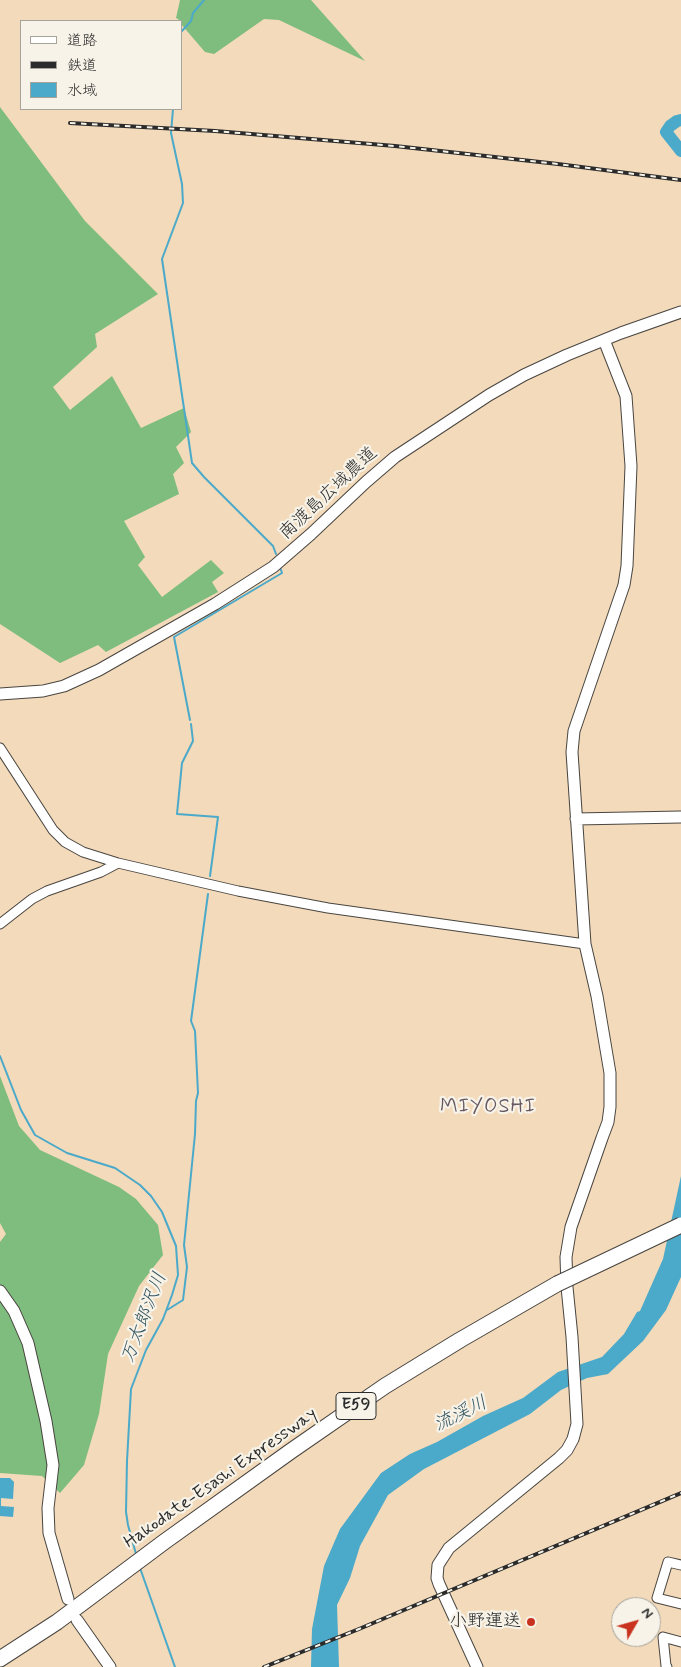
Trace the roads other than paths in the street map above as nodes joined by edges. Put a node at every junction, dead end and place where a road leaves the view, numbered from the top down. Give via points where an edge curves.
1 (678, 313) edge
2 (604, 340) junction
3 (0, 694) edge
4 (0, 748) edge
5 (681, 817) edge
6 (576, 819) junction
7 (118, 863) junction
8 (0, 924) edge
9 (585, 944) junction
10 (681, 1225) edge
11 (0, 1291) edge
12 (681, 1566) edge
13 (68, 1599) dead end
14 (681, 1604) edge
15 (78, 1620) dead end
16 (681, 1642) edge
17 (0, 1661) edge
18 (110, 1667) edge
19 (477, 1667) edge
20 (667, 1667) edge

1 - 2 street, 南渡島広域農道
2 - 3 street, 南渡島広域農道 via 524,375 418,440 366,482 273,567 215,604 64,686
2 - 6 street via 626,396 631,466 627,566 624,586 574,731
4 - 7 street via 58,836 83,852
5 - 6 street
6 - 9 street
7 - 8 street via 47,891
7 - 9 street via 328,908
9 - 19 street via 611,1085 608,1122 568,1244 567,1287 575,1433 564,1453 449,1548 438,1565 439,1584
10 - 17 highway, Hakodate-Esashi Expressway / E59, bridge via 557,1284 385,1386
11 - 13 street via 26,1336 44,1412 53,1465 49,1533
12 - 14 street via 668,1562 657,1598
15 - 18 street
16 - 20 street via 663,1637

